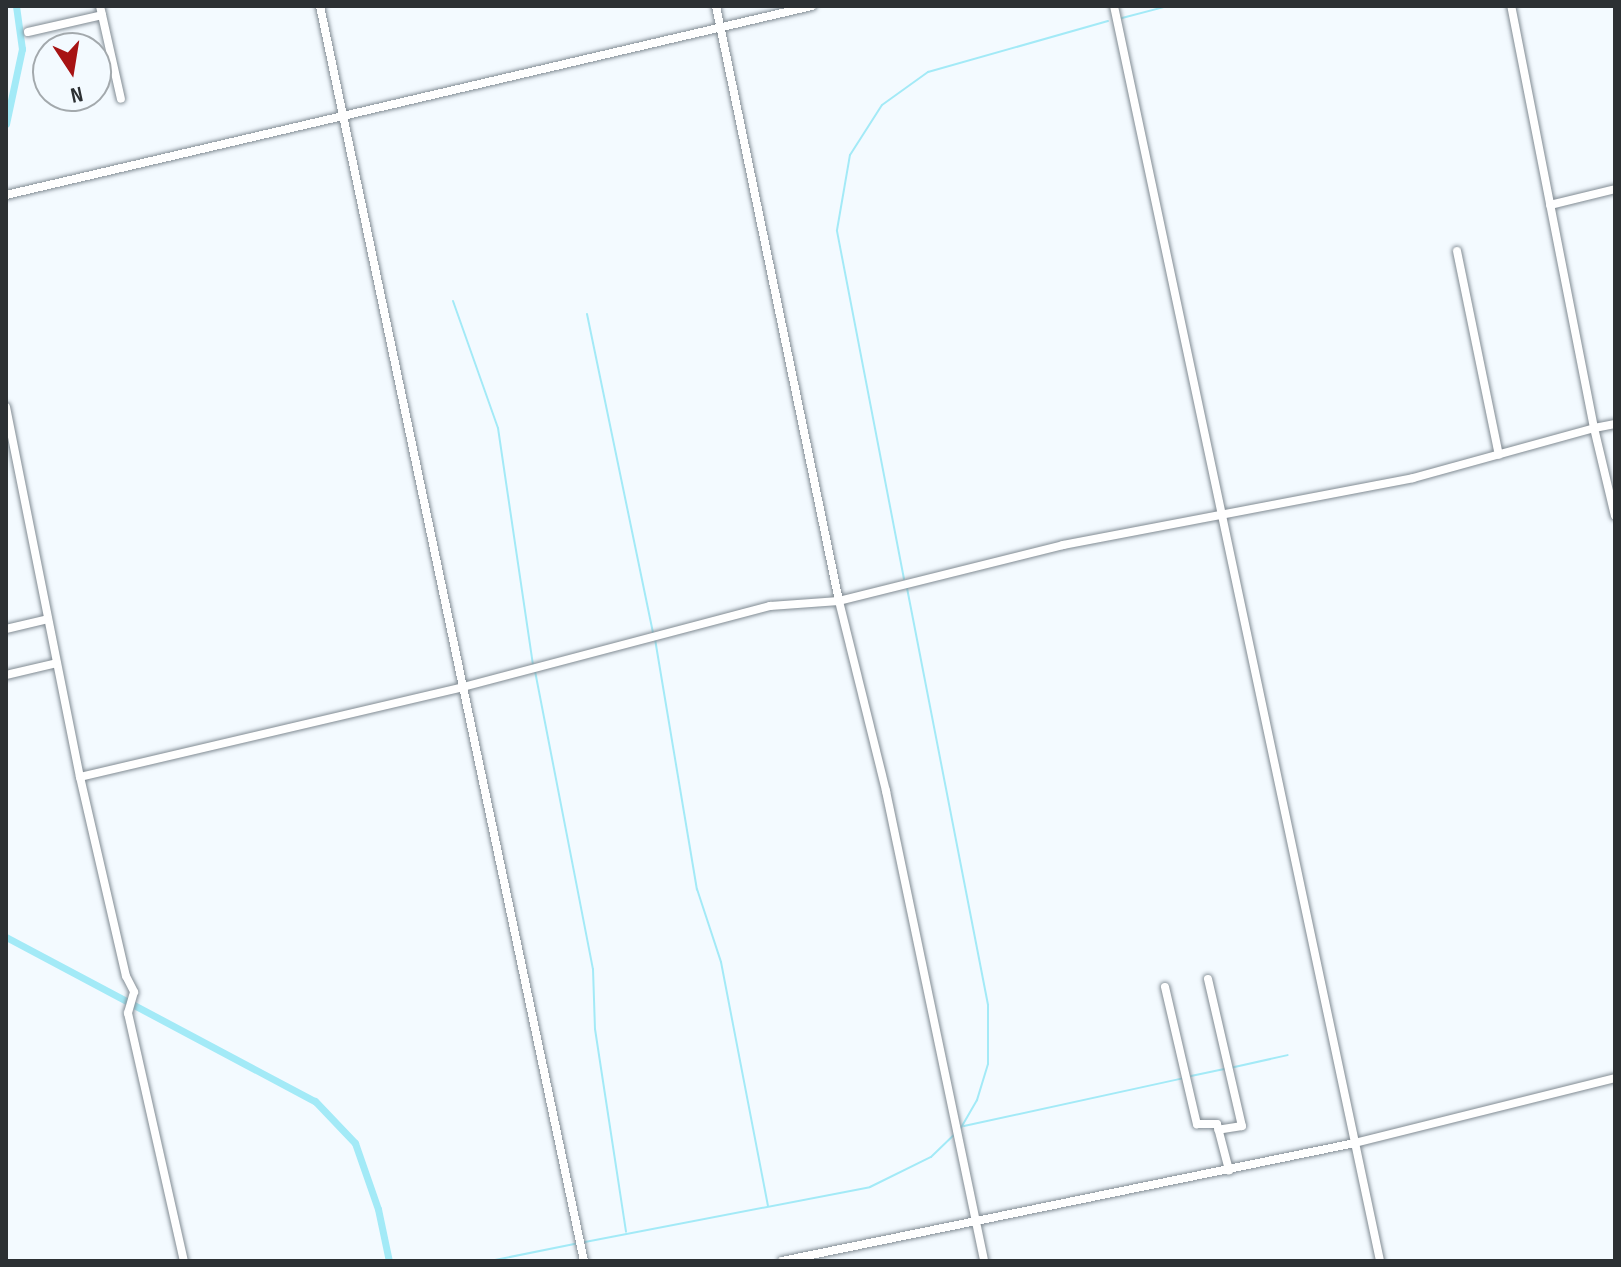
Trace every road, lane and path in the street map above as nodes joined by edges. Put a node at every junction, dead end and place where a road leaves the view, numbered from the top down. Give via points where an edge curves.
1 (320, 6) edge
2 (716, 6) edge
3 (812, 6) edge
4 (1114, 6) edge
5 (1511, 6) edge
6 (101, 11) edge
7 (720, 25) junction
8 (28, 32) dead end
9 (121, 99) dead end
10 (345, 114) junction
11 (1615, 189) edge
12 (6, 195) edge
13 (1550, 205) junction
14 (1457, 251) dead end
15 (6, 407) edge
16 (1615, 424) edge
17 (1594, 428) junction
18 (1499, 455) junction
19 (1611, 479) edge
20 (1219, 512) junction
21 (1615, 516) edge
22 (839, 601) junction
23 (48, 619) junction
24 (6, 629) edge
25 (57, 663) junction
26 (6, 675) edge
27 (463, 687) junction
28 (80, 777) junction
29 (1208, 979) dead end
30 (1165, 987) dead end
31 (1615, 1078) edge
32 (1218, 1130) junction
33 (1355, 1143) junction
34 (1229, 1170) junction
35 (975, 1220) junction
36 (184, 1261) edge
37 (584, 1261) edge
38 (782, 1261) edge
39 (984, 1261) edge
40 (1380, 1261) edge

1 - 10 street
2 - 7 street
3 - 7 street
4 - 20 street
5 - 13 street
6 - 8 street
6 - 9 street
7 - 10 street
7 - 22 street
10 - 12 street
10 - 27 street
11 - 13 street
13 - 17 street
14 - 18 street
15 - 23 street
16 - 17 street
17 - 18 street
17 - 19 street
18 - 20 street via 1413,478
19 - 21 street
20 - 22 street
20 - 33 street
22 - 27 street via 770,606
22 - 35 street via 886,791
23 - 24 street
23 - 25 street
25 - 26 street
25 - 28 street
27 - 28 street
27 - 37 street
28 - 36 street via 133,994 128,1006
29 - 32 street via 1242,1126
30 - 32 street via 1197,1124 1217,1124
31 - 33 street
32 - 34 street
33 - 34 street
33 - 40 street
34 - 35 street
35 - 38 street
35 - 39 street

